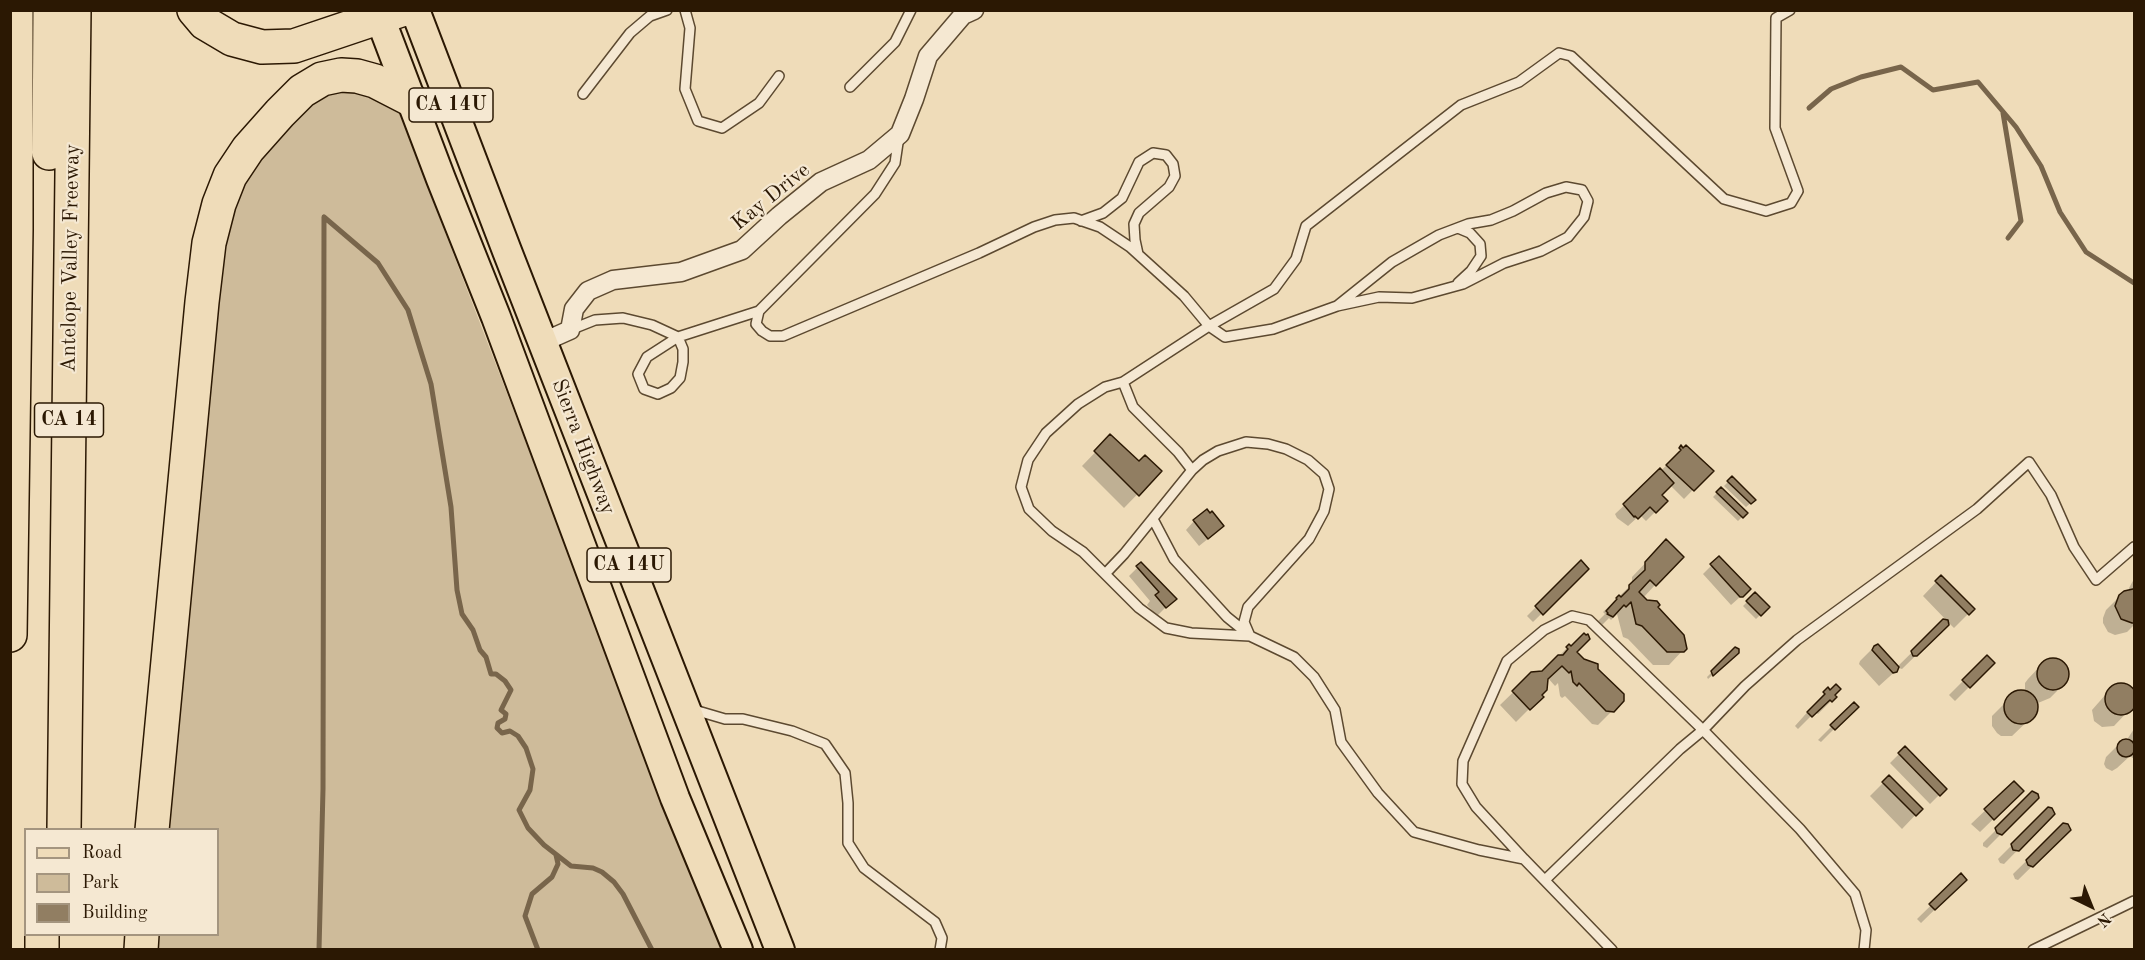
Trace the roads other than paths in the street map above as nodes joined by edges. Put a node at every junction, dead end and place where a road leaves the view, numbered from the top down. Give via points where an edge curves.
1 (16, 10) edge
2 (50, 10) edge
3 (74, 10) edge
4 (194, 10) edge
5 (415, 10) edge
6 (667, 10) edge
7 (685, 10) edge
8 (911, 10) edge
9 (1790, 10) edge
10 (967, 12) edge
11 (386, 13) edge
12 (779, 76) dead end
13 (850, 87) dead end
14 (583, 94) dead end
15 (410, 99) junction
16 (900, 134) junction
17 (1081, 220) junction
18 (1458, 228) junction
19 (1138, 254) junction
20 (1455, 286) junction
21 (1337, 306) junction
22 (759, 311) junction
23 (1209, 326) junction
24 (570, 330) junction
25 (678, 337) junction
26 (543, 342) junction
27 (1123, 382) junction
28 (1192, 470) junction
29 (1153, 519) junction
30 (2134, 546) edge
31 (1105, 574) junction
32 (10, 634) edge
33 (1250, 636) junction
34 (686, 708) junction
35 (647, 721) junction
36 (1702, 730) junction
37 (43, 828) edge
38 (64, 828) edge
39 (152, 828) edge
40 (1524, 859) junction
41 (1545, 880) junction
42 (2134, 901) edge
43 (738, 950) edge
44 (780, 950) edge
45 (940, 950) edge
46 (1612, 950) edge
47 (1864, 950) edge
48 (2033, 950) edge

1 - 32 highway
2 - 37 highway
3 - 38 highway, Antelope Valley Freeway / CA 14
4 - 11 highway via 205,23 232,39 262,46 294,46
5 - 26 main road, Sierra Highway / CA 14U
6 - 14 lane via 650,16 630,33
7 - 12 lane via 690,28 686,89 698,121 722,128 759,103
8 - 13 lane via 895,42
9 - 23 lane via 1776,18 1775,128 1798,191 1791,203 1766,210 1724,199 1571,56 1558,53 1519,82 1461,105 1306,226 1296,260 1275,290
10 - 16 street, Kay Drive via 928,56
11 - 15 main road, Sierra Highway / CA 14U
15 - 35 main road, Sierra Highway / CA 14U via 496,316
15 - 39 highway via 357,76 322,79 302,91 248,149 230,176 219,204 209,243 202,302
16 - 22 lane via 895,163 875,194
16 - 24 street, Kay Drive via 869,160 821,182 742,250 681,272 613,280 588,291 574,309
17 - 19 lane via 1100,227
17 - 19 lane via 1103,213 1122,198 1139,162 1153,153 1166,155 1175,176 1139,213 1134,224
17 - 22 lane via 1055,220 1034,227 783,336 770,336 762,331 756,324
18 - 20 lane via 1480,243 1481,256
18 - 20 lane via 1491,220 1566,187 1582,190 1587,201 1584,217 1568,237
18 - 21 lane via 1392,262
19 - 23 lane via 1184,296
20 - 21 lane via 1412,298 1379,297
21 - 23 lane via 1273,329 1225,337
22 - 25 lane
23 - 27 lane
24 - 25 lane via 595,320 623,318 667,330
24 - 26 street
25 - 25 lane via 647,357 638,374 644,389 658,393 672,388 680,378 683,349
26 - 34 main road, Sierra Highway / CA 14U
27 - 28 lane via 1133,407
27 - 31 lane via 1078,404 1046,433 1028,460 1021,487 1029,509
28 - 29 lane
28 - 33 lane via 1218,451 1246,442 1286,449 1324,474 1329,489 1324,511 1309,539 1248,607 1244,622
29 - 31 lane
29 - 33 lane via 1174,559 1227,617
30 - 36 lane via 2096,580 2029,462 1977,509 1797,640
31 - 33 lane via 1166,628
33 - 40 lane via 1294,657 1314,677 1335,710 1341,741 1378,793 1414,832
34 - 35 main road
34 - 44 main road, Sierra Highway / CA 14U
34 - 45 lane via 725,719 743,719 825,744 845,773 848,843 864,868 935,922 942,938
35 - 43 main road, Sierra Highway / CA 14U
36 - 40 lane via 1589,620 1572,616 1544,630 1508,662 1463,761 1462,784 1476,807
36 - 41 lane
36 - 47 lane via 1800,829 1855,894 1866,930
40 - 41 lane
41 - 46 lane
42 - 48 lane

